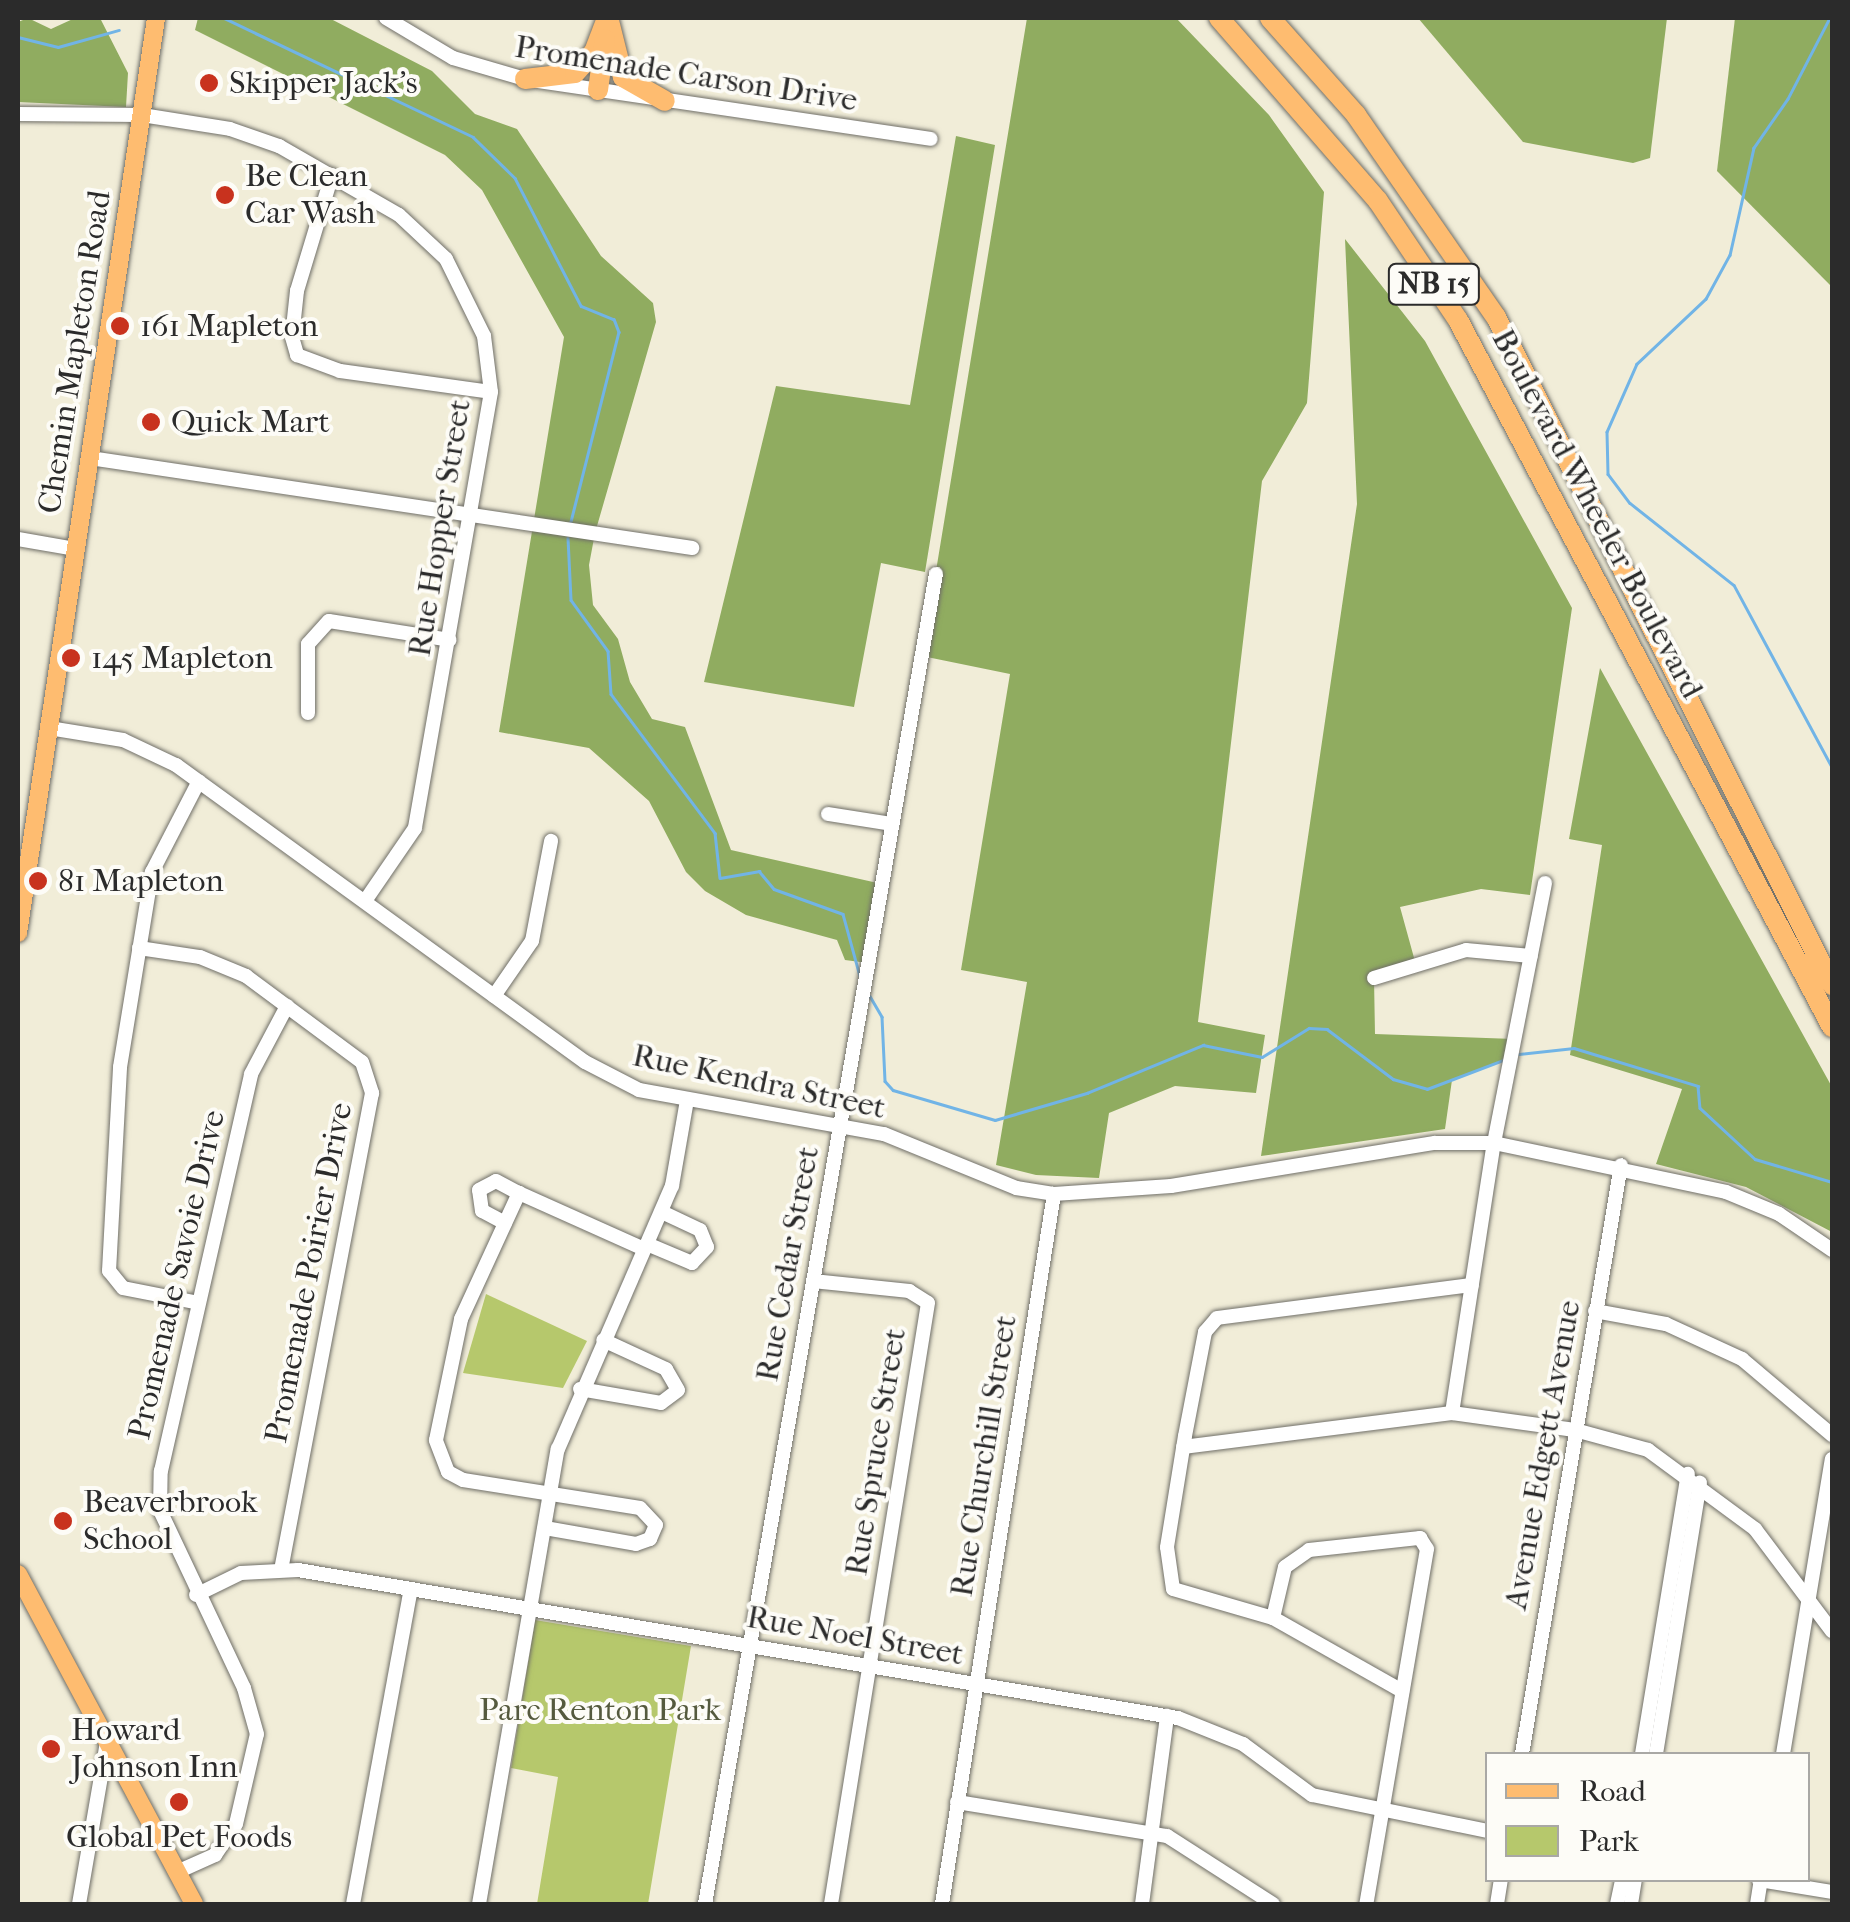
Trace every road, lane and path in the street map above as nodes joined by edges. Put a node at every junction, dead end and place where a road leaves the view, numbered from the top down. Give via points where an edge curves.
1 (160, 18) edge
2 (386, 18) edge
3 (608, 18) edge
4 (1219, 18) edge
5 (1270, 18) edge
6 (525, 79) junction
7 (598, 90) junction
8 (665, 102) junction
9 (18, 114) edge
10 (142, 115) junction
11 (932, 140) dead end
12 (332, 176) junction
13 (491, 392) junction
14 (90, 458) junction
15 (471, 513) junction
16 (18, 539) edge
17 (692, 548) dead end
18 (76, 550) junction
19 (936, 574) dead end
20 (450, 640) junction
21 (308, 713) dead end
22 (48, 728) junction
23 (199, 780) junction
24 (828, 814) dead end
25 (892, 824) junction
26 (552, 841) dead end
27 (1545, 883) dead end
28 (365, 902) junction
29 (18, 933) edge
30 (140, 948) junction
31 (1530, 956) junction
32 (1374, 978) dead end
33 (1832, 985) edge
34 (494, 996) junction
35 (288, 1006) junction
36 (1832, 1027) edge
37 (687, 1100) junction
38 (840, 1126) junction
39 (1494, 1143) junction
40 (1621, 1166) junction
41 (519, 1193) junction
42 (1054, 1194) junction
43 (662, 1212) junction
44 (506, 1223) junction
45 (645, 1246) junction
46 (1832, 1250) edge
47 (813, 1281) junction
48 (1472, 1285) junction
49 (194, 1302) junction
50 (1595, 1311) junction
51 (603, 1340) junction
52 (580, 1390) junction
53 (1452, 1413) junction
54 (1574, 1430) junction
55 (1832, 1435) edge
56 (1184, 1446) junction
57 (1832, 1459) edge
58 (1694, 1479) junction
59 (550, 1494) junction
60 (545, 1528) junction
61 (282, 1569) junction
62 (18, 1574) edge
63 (411, 1590) junction
64 (1810, 1594) junction
65 (196, 1595) junction
66 (530, 1610) junction
67 (1272, 1618) junction
68 (1832, 1631) edge
69 (750, 1646) junction
70 (870, 1666) junction
71 (975, 1685) junction
72 (1402, 1691) junction
73 (1167, 1716) junction
74 (107, 1742) junction
75 (1522, 1752) edge
76 (1642, 1752) edge
77 (1656, 1752) edge
78 (1783, 1752) edge
79 (957, 1802) junction
80 (1380, 1811) junction
81 (1485, 1830) edge
82 (1153, 1833) junction
83 (177, 1872) junction
84 (1772, 1882) edge
85 (1832, 1892) edge
86 (79, 1904) edge
87 (194, 1904) edge
88 (353, 1904) edge
89 (478, 1904) edge
90 (705, 1904) edge
91 (831, 1904) edge
92 (942, 1904) edge
93 (1142, 1904) edge
94 (1273, 1904) edge
95 (1366, 1904) edge

1 - 10 main road, Chemin Mapleton Road
2 - 6 street, Promenade Carson Drive via 453,58
3 - 6 highway via 594,52 575,73
3 - 7 highway
3 - 8 highway via 623,77
4 - 36 highway, Boulevard Wheeler Boulevard / NB 15 via 1378,201 1458,320
5 - 33 highway, Boulevard Wheeler Boulevard / NB 15 via 1356,115 1496,317
6 - 7 street, Promenade Carson Drive
7 - 8 street, Promenade Carson Drive
8 - 11 street, Promenade Carson Drive
9 - 10 street, Rue Hopper Street
10 - 12 street, Rue Hopper Street via 230,129
10 - 14 main road, Chemin Mapleton Road
12 - 13 street, Rue Hopper Street via 399,215 446,258 484,336
12 - 13 street via 298,291 292,337 298,354 340,370
13 - 15 street, Rue Hopper Street
14 - 15 street
14 - 18 main road, Chemin Mapleton Road
15 - 17 street
15 - 20 street, Rue Hopper Street
16 - 18 street
18 - 22 main road, Chemin Mapleton Road
19 - 25 street, Rue Cedar Street
20 - 21 street via 329,621 308,644
20 - 28 street, Rue Hopper Street via 415,828
22 - 23 street, Rue Kendra Street via 123,740
22 - 29 main road, Chemin Mapleton Road
23 - 28 street, Rue Kendra Street
23 - 30 street via 152,872
24 - 25 street
25 - 38 street, Rue Cedar Street
26 - 34 street via 532,941
27 - 31 street
28 - 34 street, Rue Kendra Street
30 - 35 street, Promenade Poirier Drive via 200,957 246,976
30 - 49 street via 120,1067 109,1271 123,1288
31 - 32 street via 1466,950
31 - 39 street
34 - 37 street, Rue Kendra Street via 613,1080
35 - 49 street, Promenade Savoie Drive via 251,1074
35 - 61 street, Promenade Poirier Drive via 362,1062 372,1092
37 - 38 street, Rue Kendra Street
37 - 43 street
38 - 42 street, Rue Kendra Street via 884,1134 1016,1188
38 - 47 street, Rue Cedar Street
39 - 40 street, Rue Kendra Street
39 - 42 street, Rue Kendra Street via 1434,1142 1170,1186
39 - 48 street
40 - 46 street, Rue Kendra Street via 1726,1192 1779,1214
40 - 50 street, Avenue Edgett Avenue
41 - 44 street
41 - 44 street via 496,1180 479,1190 482,1211
41 - 45 street
42 - 71 street, Rue Churchill Street
43 - 45 street
43 - 45 street via 704,1234 703,1254 687,1262
44 - 59 street via 454,1340 438,1456 463,1480
45 - 51 street
47 - 69 street, Rue Cedar Street
47 - 70 street, Rue Spruce Street via 909,1291 928,1303
48 - 53 street
48 - 56 street via 1217,1318 1206,1332
49 - 65 street, Promenade Savoie Drive via 161,1471 160,1510
50 - 54 street, Avenue Edgett Avenue
50 - 55 street via 1666,1324 1742,1359
51 - 52 street
51 - 52 street via 666,1369 678,1390 661,1403
52 - 59 street
53 - 54 street
53 - 56 street
54 - 58 street via 1648,1450
54 - 75 street, Avenue Edgett Avenue
56 - 67 street via 1166,1547 1173,1589
57 - 64 street
58 - 64 street via 1755,1530
58 - 76 street
58 - 77 street
59 - 60 street
59 - 60 street via 640,1508 656,1526 650,1539 636,1544
60 - 66 street
61 - 63 street, Rue Noel Street
61 - 65 street, Rue Noel Street via 240,1573
62 - 74 main road
63 - 66 street, Rue Noel Street
63 - 88 street
64 - 68 street
64 - 78 street
65 - 83 street, Promenade Savoie Drive via 244,1688 257,1734 236,1824 215,1855
66 - 69 street, Rue Noel Street
66 - 89 street
67 - 72 street
67 - 72 street via 1286,1567 1309,1550 1420,1538 1428,1548
69 - 70 street, Rue Noel Street
69 - 90 street, Rue Cedar Street
70 - 71 street, Rue Noel Street
70 - 91 street, Rue Spruce Street
71 - 73 street, Rue Noel Street
71 - 79 street, Rue Churchill Street
72 - 80 street
73 - 80 street, Rue Noel Street via 1243,1744 1312,1795
73 - 82 street
74 - 83 main road
74 - 86 street
79 - 82 street
79 - 92 street, Rue Churchill Street
80 - 81 street, Rue Noel Street
80 - 95 street
82 - 93 street
82 - 94 street
83 - 87 main road
84 - 85 street

